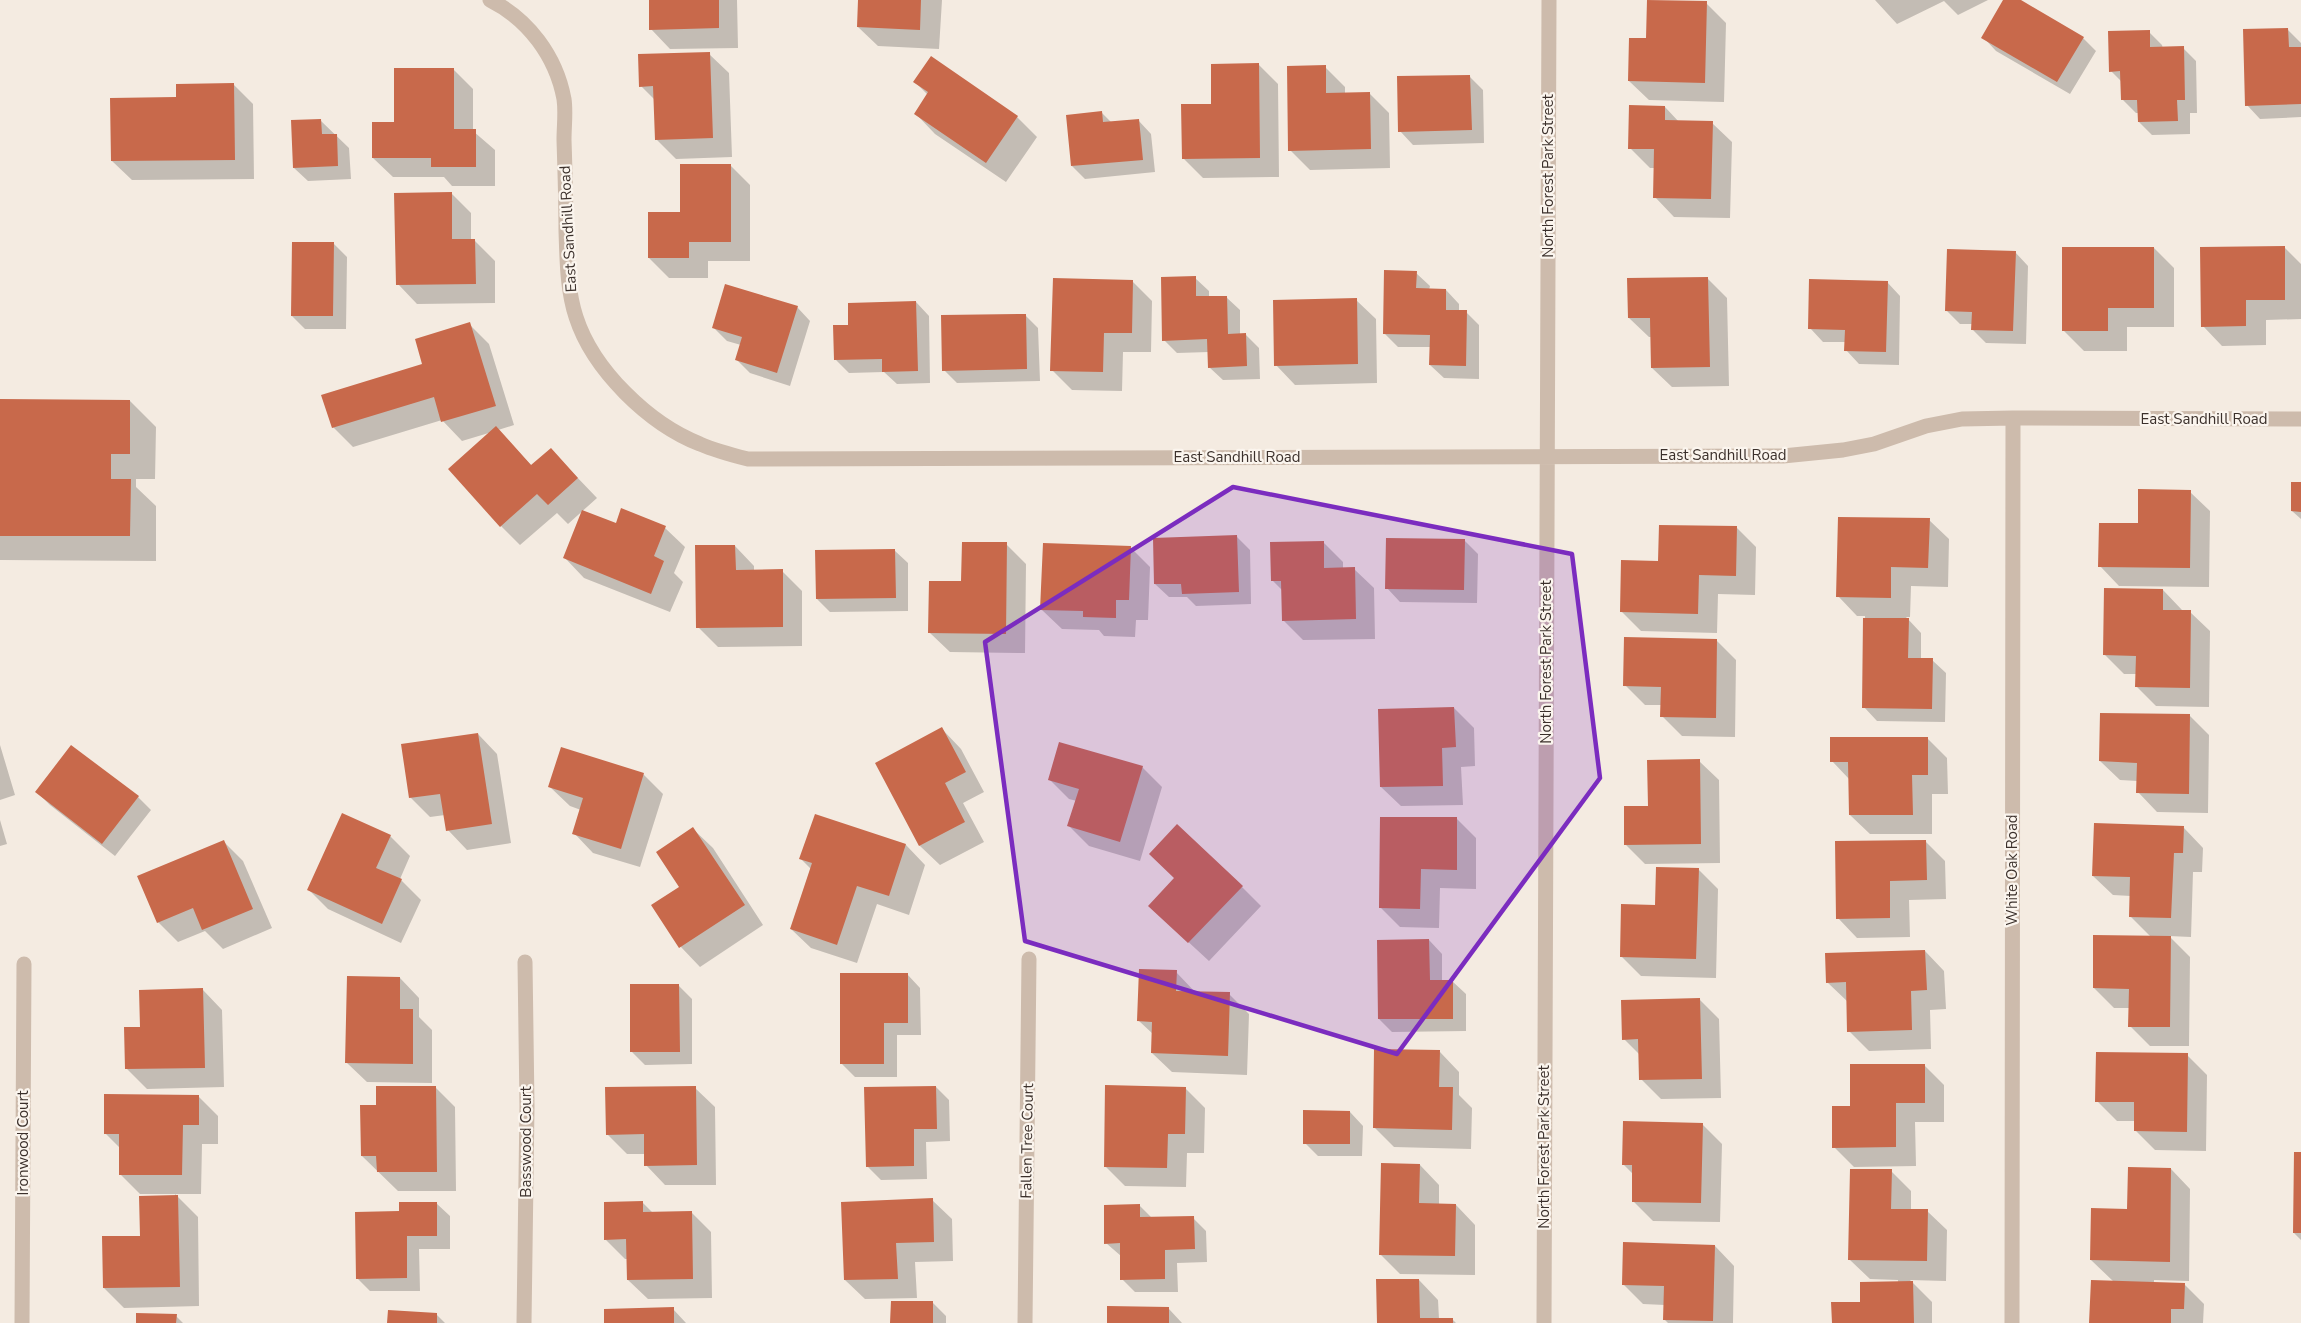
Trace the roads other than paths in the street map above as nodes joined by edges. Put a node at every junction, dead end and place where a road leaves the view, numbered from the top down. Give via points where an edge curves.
1 (1549, 0) edge
2 (498, 2) edge
3 (2013, 418) junction
4 (2301, 419) edge
5 (1547, 456) junction
6 (1029, 958) dead end
7 (525, 962) dead end
8 (24, 964) dead end
9 (22, 1323) edge
10 (524, 1323) edge
11 (1025, 1323) edge
12 (1544, 1323) edge
13 (2012, 1323) edge

1 - 5 street, North Forest Park Street
2 - 5 street, East Sandhill Road via 532,31 554,64 564,99 567,257 576,317 587,344 612,379 643,410 699,444 748,459
3 - 4 street, East Sandhill Road
3 - 5 street, East Sandhill Road via 1962,419 1926,426 1874,444 1803,454
3 - 13 street, White Oak Road
5 - 12 street, North Forest Park Street
6 - 11 street, Fallen Tree Court
7 - 10 street, Basswood Court
8 - 9 street, Ironwood Court

